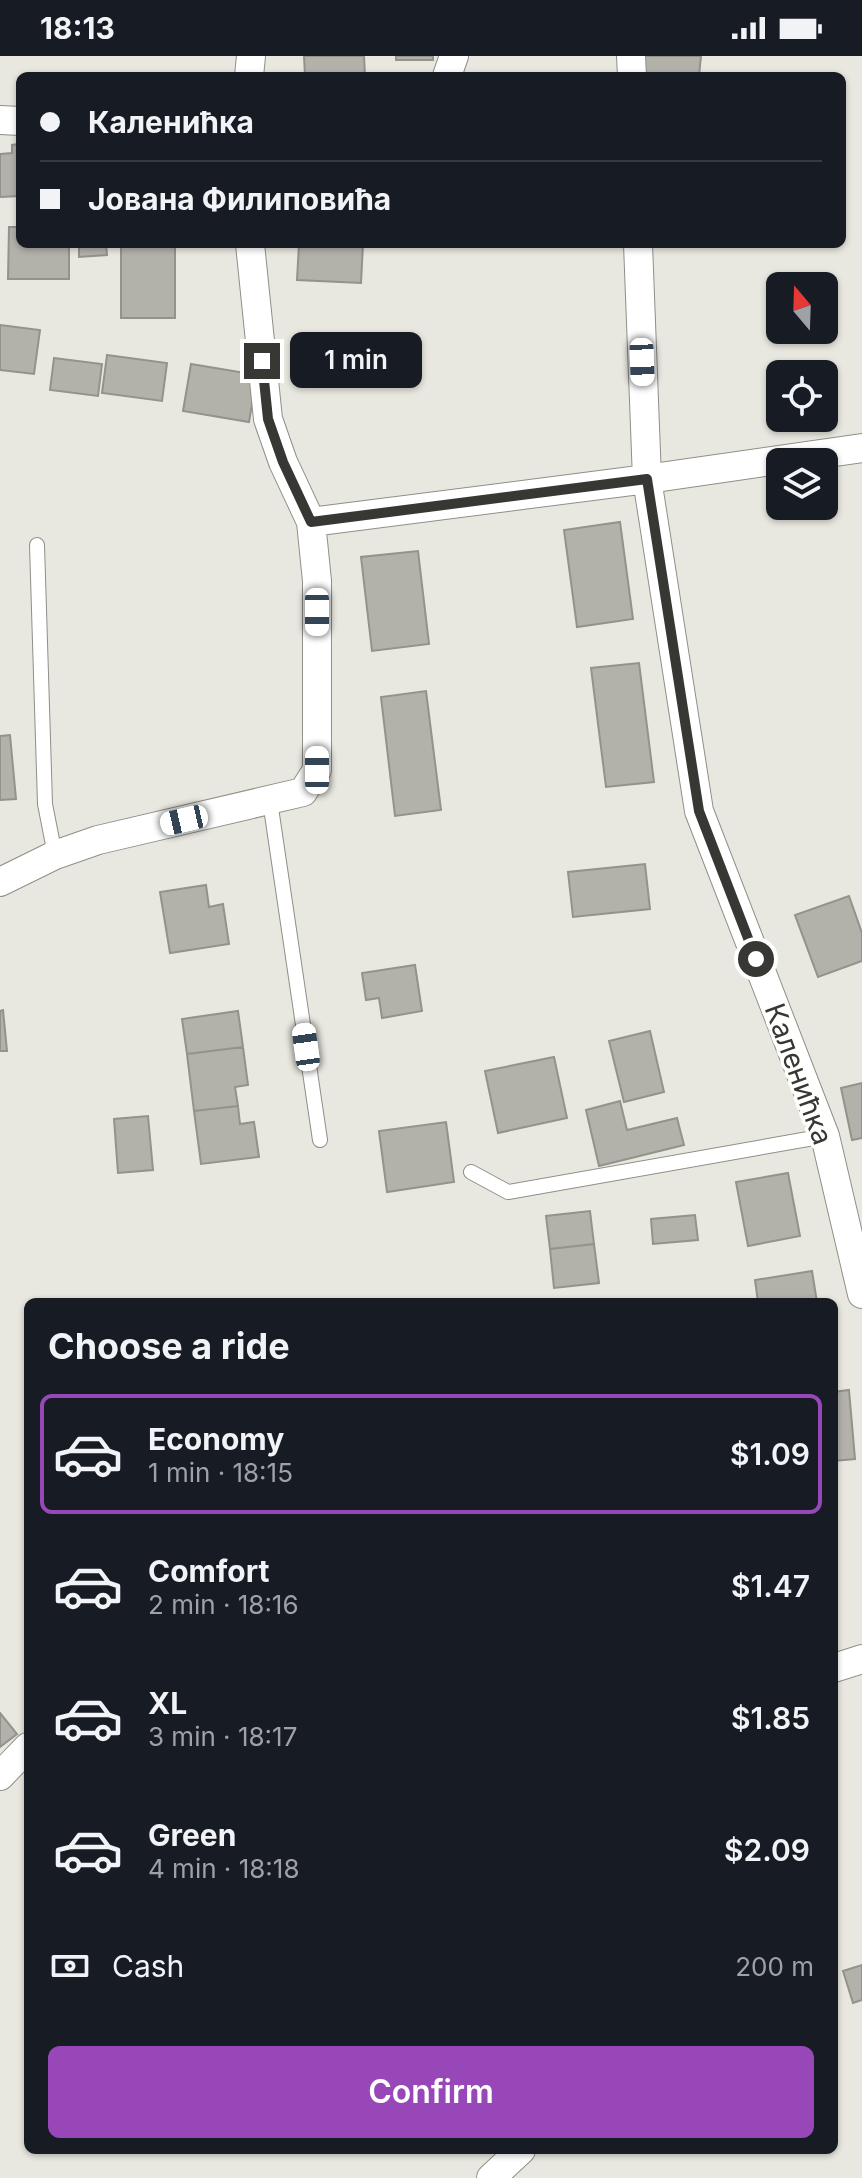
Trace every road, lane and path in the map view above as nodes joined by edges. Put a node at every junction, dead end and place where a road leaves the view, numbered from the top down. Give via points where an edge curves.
1 (250, 248) edge
2 (638, 248) edge
3 (862, 448) edge
4 (647, 479) junction
5 (311, 522) junction
6 (37, 545) dead end
7 (270, 801) junction
8 (55, 855) junction
9 (0, 882) edge
10 (825, 1136) junction
11 (320, 1140) dead end
12 (471, 1172) dead end
13 (862, 1294) edge
14 (862, 1659) edge
15 (838, 1667) edge
16 (24, 1751) edge
17 (0, 1776) edge
18 (517, 2154) edge
19 (491, 2178) edge

1 - 5 street via 268,419
2 - 4 street, Каленићка
3 - 4 street
4 - 5 street
4 - 10 street, Каленићка via 699,811
5 - 7 street via 317,581 317,770 303,792
6 - 8 lane via 45,804
7 - 8 street via 98,840
7 - 11 lane
8 - 9 street
10 - 12 lane via 508,1192
10 - 13 street, Каленићка
14 - 15 street
16 - 17 street
18 - 19 street

